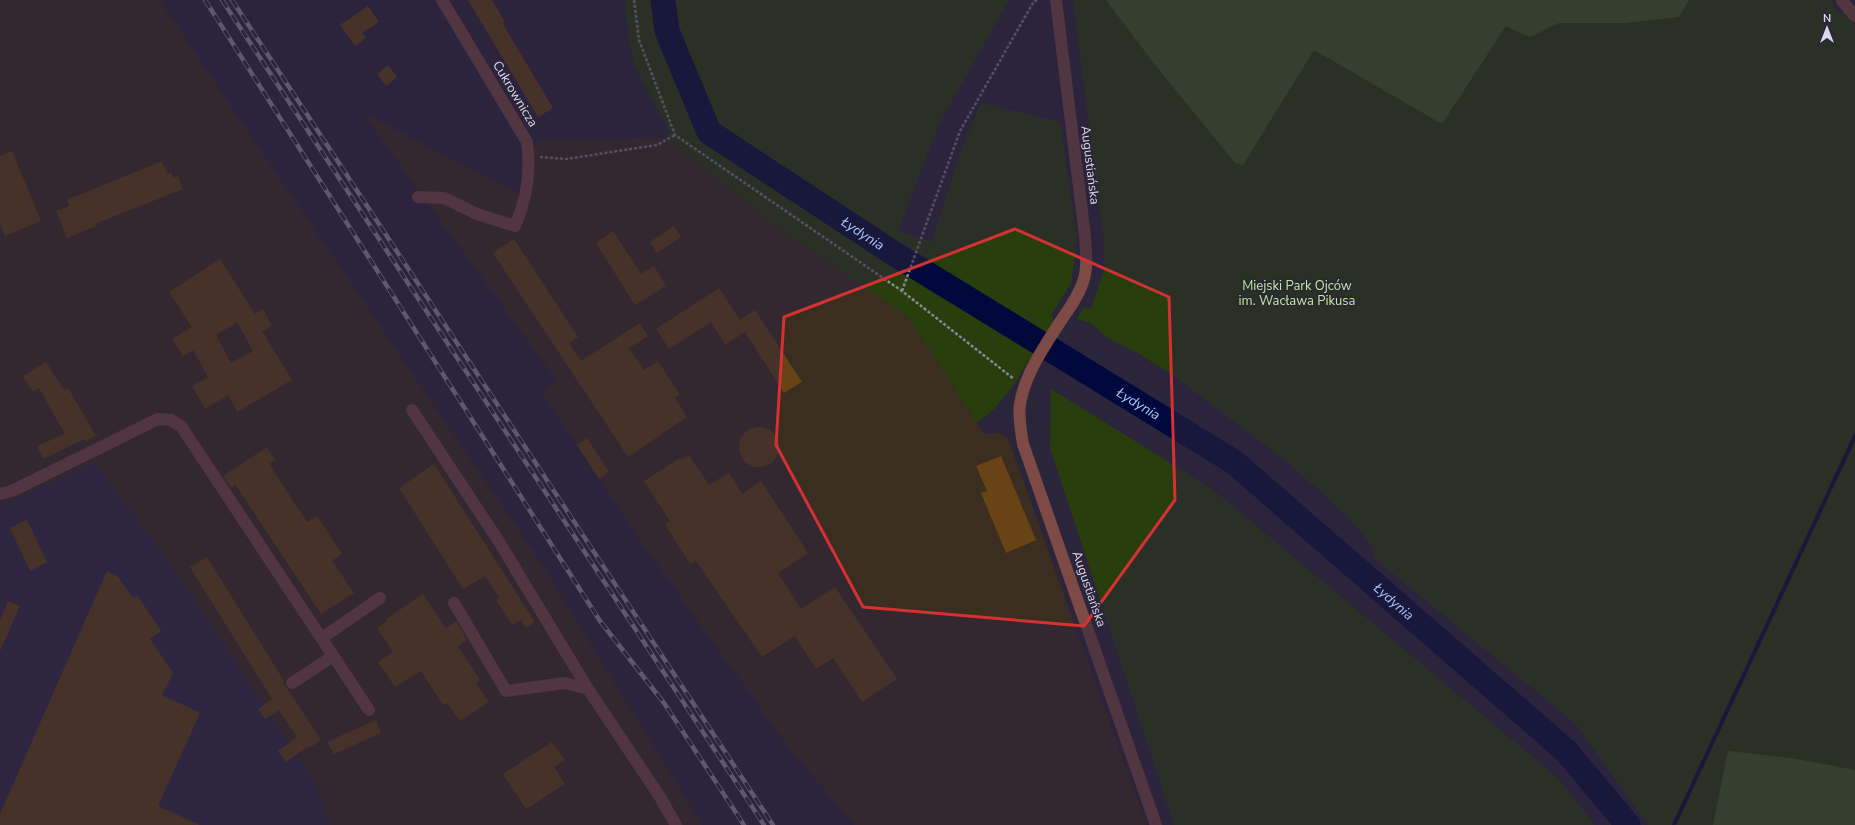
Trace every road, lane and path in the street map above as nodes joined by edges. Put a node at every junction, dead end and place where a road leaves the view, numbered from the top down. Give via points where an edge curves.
1 (442, 0) edge
2 (634, 0) edge
3 (1038, 0) edge
4 (1056, 0) edge
5 (1843, 0) edge
6 (1855, 16) edge
7 (675, 135) junction
8 (528, 142) junction
9 (418, 197) dead end
10 (902, 291) junction
11 (1025, 388) junction
12 (412, 410) dead end
13 (0, 494) edge
14 (380, 598) dead end
15 (454, 603) dead end
16 (322, 638) junction
17 (333, 656) junction
18 (292, 683) dead end
19 (588, 689) junction
20 (369, 710) dead end
21 (676, 825) edge
22 (1156, 825) edge

1 - 8 street, Cukrownicza
2 - 7 path via 639,40
3 - 10 path via 1034,1 960,131
4 - 11 street, Augustiańska via 1086,257 1083,281 1073,302 1036,361
5 - 6 street
7 - 8 path via 657,145 566,159 538,157
7 - 10 path
8 - 9 street, Cukrownicza via 530,162 524,206 515,226 477,214 444,198
10 - 11 path
11 - 22 street, Augustiańska via 1020,405 1024,444
12 - 19 street via 498,540
13 - 16 street via 12,491 158,419 171,420 181,426
14 - 16 street
15 - 19 street via 506,691 565,683
16 - 17 street
17 - 18 street
17 - 20 street
19 - 21 street via 660,796

